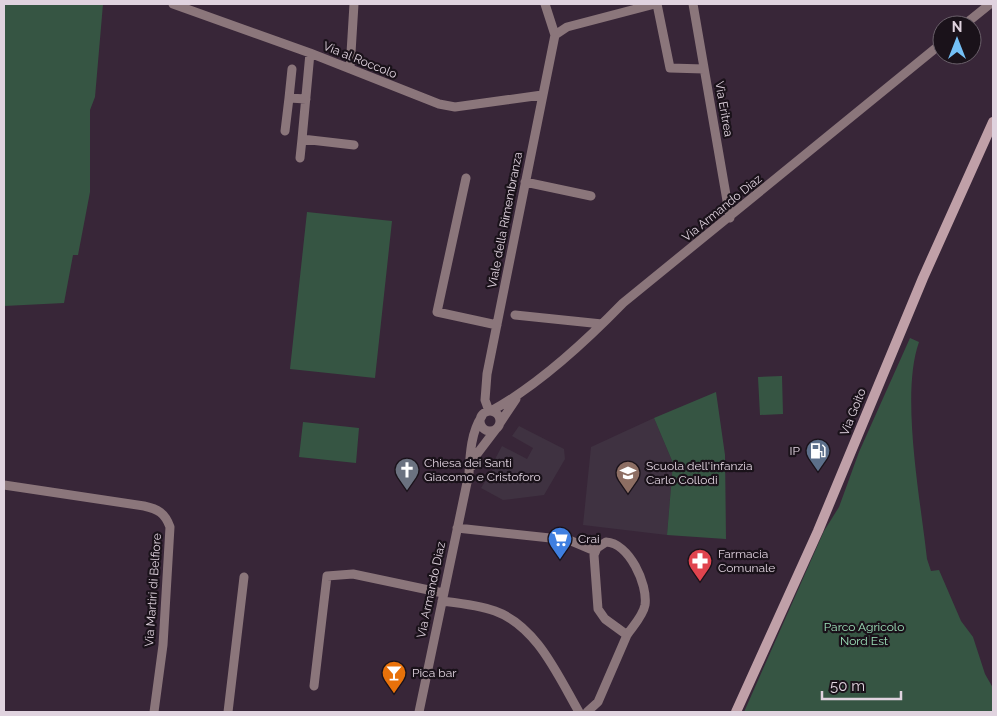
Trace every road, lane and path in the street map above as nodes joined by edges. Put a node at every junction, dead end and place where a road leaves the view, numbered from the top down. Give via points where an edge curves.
1 (173, 4) edge
2 (354, 4) edge
3 (545, 4) edge
4 (653, 4) edge
5 (693, 4) edge
6 (990, 4) edge
7 (976, 15) edge
8 (556, 35) junction
9 (932, 51) edge
10 (310, 53) junction
11 (704, 68) junction
12 (292, 69) dead end
13 (350, 69) junction
14 (542, 95) junction
15 (289, 98) junction
16 (306, 99) junction
17 (993, 122) edge
18 (285, 131) dead end
19 (302, 139) junction
20 (354, 145) dead end
21 (300, 158) dead end
22 (466, 178) dead end
23 (525, 182) junction
24 (591, 196) dead end
25 (730, 218) junction
26 (515, 316) dead end
27 (602, 324) junction
28 (497, 325) junction
29 (519, 394) junction
30 (487, 412) junction
31 (498, 425) junction
32 (469, 473) junction
33 (4, 485) edge
34 (457, 528) junction
35 (595, 551) junction
36 (244, 577) dead end
37 (443, 597) junction
38 (627, 635) junction
39 (314, 686) dead end
40 (154, 712) edge
41 (228, 712) edge
42 (419, 712) edge
43 (579, 712) edge
44 (588, 712) edge
45 (736, 712) edge

1 - 10 street, Via al Roccolo
2 - 13 street
3 - 8 street
4 - 8 street via 566,27
4 - 11 street via 670,68
5 - 11 street, Via Eritrea
6 - 7 street
8 - 14 street, Viale della Rimembranza
9 - 25 street, Via Armando Diaz
10 - 13 street, Via al Roccolo
10 - 16 street
11 - 25 street, Via Eritrea
12 - 15 street
13 - 14 street, Via al Roccolo via 419,97 455,106
14 - 23 street, Viale della Rimembranza
15 - 16 street
15 - 18 street
16 - 19 street
17 - 45 street, Via Goito via 923,278 818,531
19 - 20 street
19 - 21 street
22 - 28 street via 437,312
23 - 24 street
23 - 28 street, Viale della Rimembranza
25 - 27 street, Via Armando Diaz via 623,303
26 - 27 street
27 - 29 street, Via Armando Diaz
28 - 30 street, Viale della Rimembranza via 484,396
29 - 30 street, Via Armando Diaz
29 - 31 street, Via Armando Diaz
30 - 31 street via 498,414
30 - 31 street via 481,422 484,428 492,430
30 - 32 street, Via Armando Diaz via 477,424
31 - 32 street, Via Armando Diaz via 477,454
32 - 34 street, Via Armando Diaz
33 - 40 street, Via Martiri di Belfiore via 144,506 166,516 170,527 166,612
34 - 35 street via 569,540
34 - 37 street, Via Armando Diaz
35 - 38 street via 598,609 605,619
35 - 38 street via 602,544 614,544 640,574 645,607
36 - 41 street
37 - 39 street via 353,574 327,576
37 - 42 street, Via Armando Diaz
37 - 43 street via 494,610 519,624 545,656
38 - 44 street via 598,702

